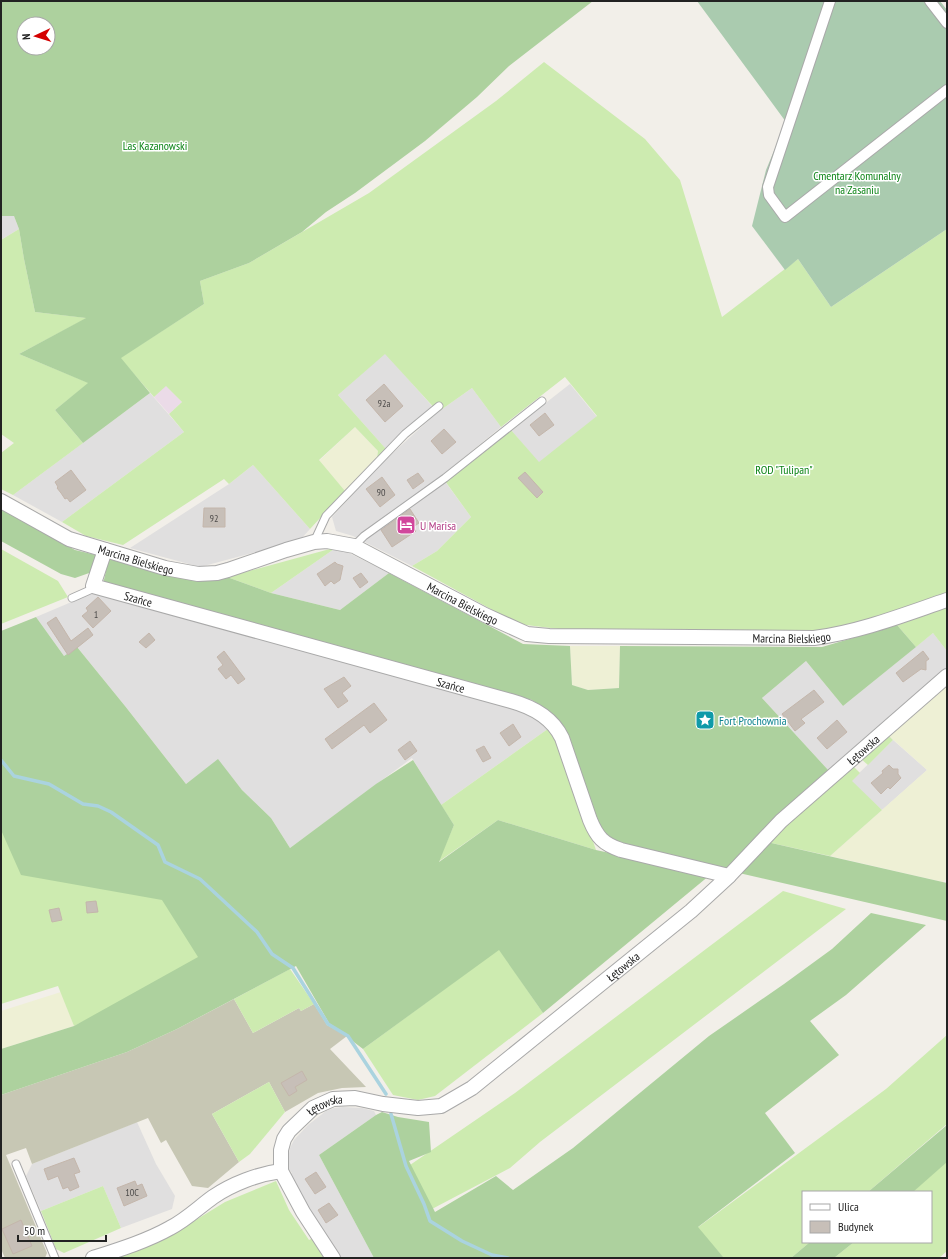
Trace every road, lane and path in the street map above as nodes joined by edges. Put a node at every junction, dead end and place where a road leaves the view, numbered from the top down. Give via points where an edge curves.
1 (830, 1) edge
2 (930, 1) edge
3 (947, 23) edge
4 (947, 90) edge
5 (542, 401) dead end
6 (439, 406) dead end
7 (1, 501) edge
8 (314, 542) junction
9 (354, 546) junction
10 (106, 550) junction
11 (93, 586) junction
12 (72, 598) dead end
13 (947, 600) edge
14 (947, 676) edge
15 (729, 876) junction
16 (16, 1164) dead end
17 (281, 1171) junction
18 (55, 1258) edge
19 (93, 1258) edge
20 (333, 1258) edge

1 - 4 street via 768,186 769,195 785,217
2 - 3 street
5 - 9 lane
6 - 8 lane via 406,434 326,516
7 - 10 street, Marcina Bielskiego via 69,539
8 - 9 street, Marcina Bielskiego via 327,541
8 - 10 street, Marcina Bielskiego via 228,570 198,574 165,568
9 - 13 street, Marcina Bielskiego via 485,615 528,634 549,636 814,638 874,625
10 - 11 street
11 - 12 lane
11 - 15 street, Szańce via 521,704 541,713 557,728 562,738 590,820 601,840 621,850
14 - 15 street, Łętowska via 781,821
15 - 17 street, Łętowska via 691,910 472,1088 442,1106 418,1108 355,1098 333,1099 322,1103 297,1123 284,1139
16 - 18 lane
17 - 19 street via 230,1187 170,1228 120,1250
17 - 20 street, Łętowska via 303,1212

